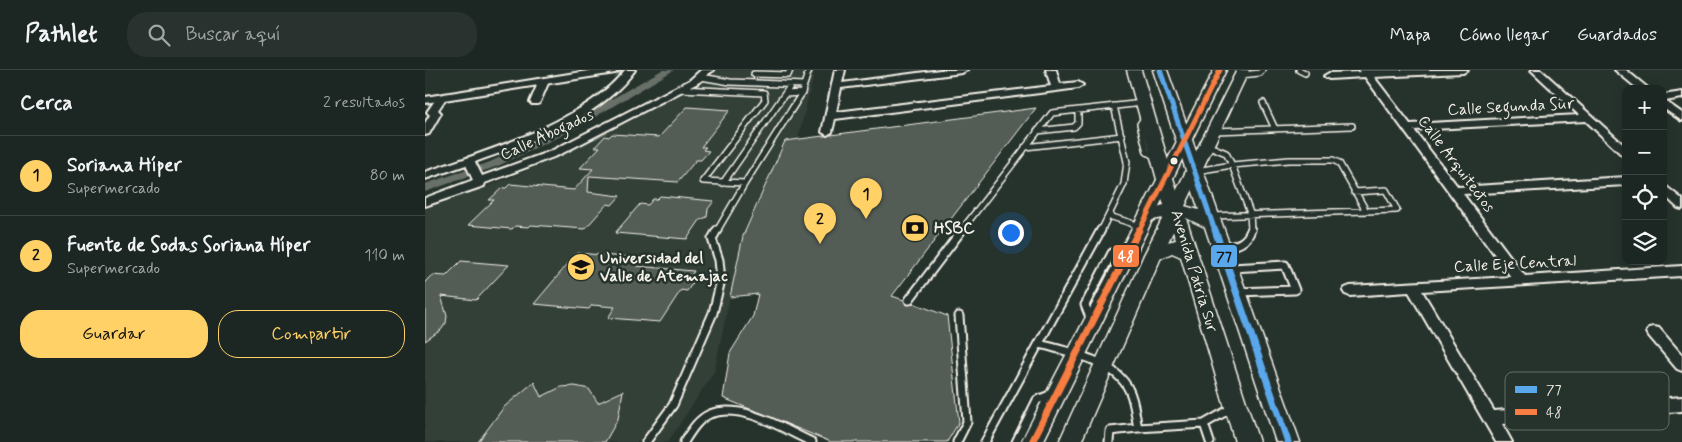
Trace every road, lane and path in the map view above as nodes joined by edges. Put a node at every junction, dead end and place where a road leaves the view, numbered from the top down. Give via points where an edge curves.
1 (568, 70) edge
2 (615, 70) edge
3 (629, 70) edge
4 (790, 70) edge
5 (809, 70) edge
6 (840, 70) edge
7 (962, 70) edge
8 (1051, 70) edge
9 (1134, 70) edge
10 (1160, 70) edge
11 (1220, 70) edge
12 (1262, 70) edge
13 (1299, 70) edge
14 (1456, 70) edge
15 (1463, 70) edge
16 (1536, 70) edge
17 (1620, 70) edge
18 (703, 72) edge
19 (756, 72) edge
20 (1365, 72) edge
21 (1242, 73) edge
22 (1305, 73) dead end
23 (1329, 76) dead end
24 (544, 81) junction
25 (730, 82) junction
26 (747, 83) junction
27 (791, 84) junction
28 (804, 85) junction
29 (1078, 85) dead end
30 (1640, 85) edge
31 (837, 86) junction
32 (1056, 88) junction
33 (680, 89) junction
34 (723, 90) junction
35 (425, 92) edge
36 (785, 94) junction
37 (801, 94) junction
38 (1682, 96) edge
39 (441, 98) junction
40 (1667, 98) edge
41 (425, 100) edge
42 (535, 102) dead end
43 (1263, 103) dead end
44 (1114, 106) junction
45 (1667, 106) edge
46 (1146, 108) junction
47 (1078, 110) junction
48 (831, 116) junction
49 (1588, 118) junction
50 (1682, 118) edge
51 (1352, 126) dead end
52 (1074, 127) junction
53 (1407, 127) junction
54 (1275, 129) junction
55 (1037, 131) junction
56 (1214, 131) junction
57 (425, 132) edge
58 (827, 132) dead end
59 (1122, 136) junction
60 (1080, 141) junction
61 (1185, 141) junction
62 (1207, 145) junction
63 (1025, 147) junction
64 (1622, 149) edge
65 (471, 164) junction
66 (1232, 165) junction
67 (1164, 170) junction
68 (1195, 172) junction
69 (425, 176) edge
70 (479, 180) junction
71 (745, 182) junction
72 (1622, 182) edge
73 (723, 183) junction
74 (1455, 191) junction
75 (1355, 192) junction
76 (1667, 192) edge
77 (425, 202) edge
78 (1682, 205) edge
79 (1174, 210) junction
80 (1366, 211) junction
81 (1252, 215) junction
82 (1109, 216) junction
83 (1145, 220) junction
84 (1212, 220) junction
85 (1222, 249) junction
86 (1153, 255) junction
87 (1190, 255) junction
88 (1229, 268) junction
89 (1682, 271) edge
90 (1521, 280) junction
91 (1413, 287) junction
92 (1350, 291) dead end
93 (1237, 292) junction
94 (909, 300) dead end
95 (959, 316) dead end
96 (1654, 332) dead end
97 (1040, 344) junction
98 (1075, 356) junction
99 (1682, 365) edge
100 (1103, 366) junction
101 (1058, 391) junction
102 (1682, 404) edge
103 (1669, 405) edge
104 (1236, 406) junction
105 (1505, 417) edge
106 (1490, 418) junction
107 (1204, 424) junction
108 (1138, 428) junction
109 (647, 442) edge
110 (684, 442) edge
111 (812, 442) edge
112 (957, 442) edge
113 (985, 442) edge
114 (1016, 442) edge
115 (1032, 442) edge
116 (1070, 442) edge
117 (1109, 442) edge
118 (1210, 442) edge
119 (1247, 442) edge
120 (1288, 442) edge
121 (1504, 442) edge

1 - 35 street
2 - 24 street
3 - 65 street via 615,88 590,106
4 - 19 lane via 788,75
5 - 28 lane
6 - 31 street
7 - 31 street
8 - 32 street
9 - 46 main road, Avenida Patria Sur
10 - 61 main road, Avenida Patria Sur
11 - 61 main road
12 - 21 lane via 1260,73
13 - 22 lane
14 - 15 street
14 - 20 street
16 - 49 street
17 - 30 street
18 - 25 lane
18 - 33 street, Calle Abogados
19 - 26 lane
20 - 23 street
20 - 53 street, Calle Arquitectos
21 - 56 main road
24 - 39 street
24 - 42 street
25 - 26 lane
25 - 34 lane
26 - 27 lane
27 - 28 lane
27 - 36 lane
28 - 37 lane
29 - 32 street
31 - 48 street
32 - 48 street
33 - 34 lane
33 - 70 street, Calle Abogados via 555,153
34 - 73 lane via 764,93 765,100 703,181
36 - 37 lane
36 - 73 lane
37 - 71 lane
38 - 40 street
39 - 41 street
39 - 57 street
43 - 54 lane
44 - 46 lane
44 - 47 lane
44 - 59 lane
45 - 50 street
46 - 67 main road, Avenida Patria Sur
47 - 52 lane via 1078,123
47 - 55 lane via 1052,113
48 - 58 street
49 - 53 street, Calle Segunda Sur
49 - 64 street
51 - 54 lane
52 - 55 lane
52 - 60 lane
53 - 74 street, Calle Arquitectos
54 - 56 lane
55 - 63 lane
56 - 62 main road
59 - 60 lane
59 - 82 lane via 1127,162 1124,184
60 - 63 lane
61 - 67 main road
61 - 68 main road, Avenida Patria Sur
62 - 66 lane via 1226,152
62 - 68 main road
63 - 94 lane
65 - 69 street
65 - 70 street
66 - 68 lane
66 - 75 lane via 1333,160 1339,163
66 - 81 lane
67 - 79 main road, Avenida Patria Sur
67 - 83 main road
68 - 79 main road
68 - 84 main road, Avenida Patria Sur
70 - 77 street, Calle Abogados
71 - 73 lane
71 - 109 lane via 712,239 721,280 713,312 673,405
72 - 74 street
74 - 90 street, Calle Arquitectos
75 - 80 lane
75 - 80 lane via 1386,190 1397,210
76 - 78 street
79 - 83 main road
79 - 84 main road
79 - 86 main road
79 - 87 main road, Avenida Patria Sur
80 - 81 lane
81 - 84 lane
81 - 85 lane via 1250,237 1243,243
82 - 83 lane
82 - 97 lane
83 - 98 main road
84 - 85 main road, Avenida Patria Sur
85 - 88 main road, Avenida Patria Sur
86 - 87 main road via 1173,246
86 - 100 main road
87 - 104 main road, Avenida Patria Sur
88 - 93 main road, Avenida Patria Sur
88 - 93 lane via 1285,265 1295,290
89 - 90 street, Calle Eje Central
90 - 91 street, Calle Eje Central
91 - 92 street, Calle Eje Central
91 - 106 street
93 - 120 main road, Avenida Patria Sur
95 - 112 lane via 967,422
96 - 99 street
97 - 98 lane
97 - 113 lane
98 - 100 lane
98 - 101 main road
100 - 108 lane via 1128,386
100 - 116 main road
101 - 114 lane via 1037,400
101 - 115 main road
102 - 103 street
104 - 107 lane
104 - 119 main road, Avenida Patria Sur
105 - 106 street
106 - 121 street
107 - 108 lane
107 - 118 lane
108 - 117 lane via 1111,431
110 - 111 lane via 700,420 709,413 725,410 742,413

